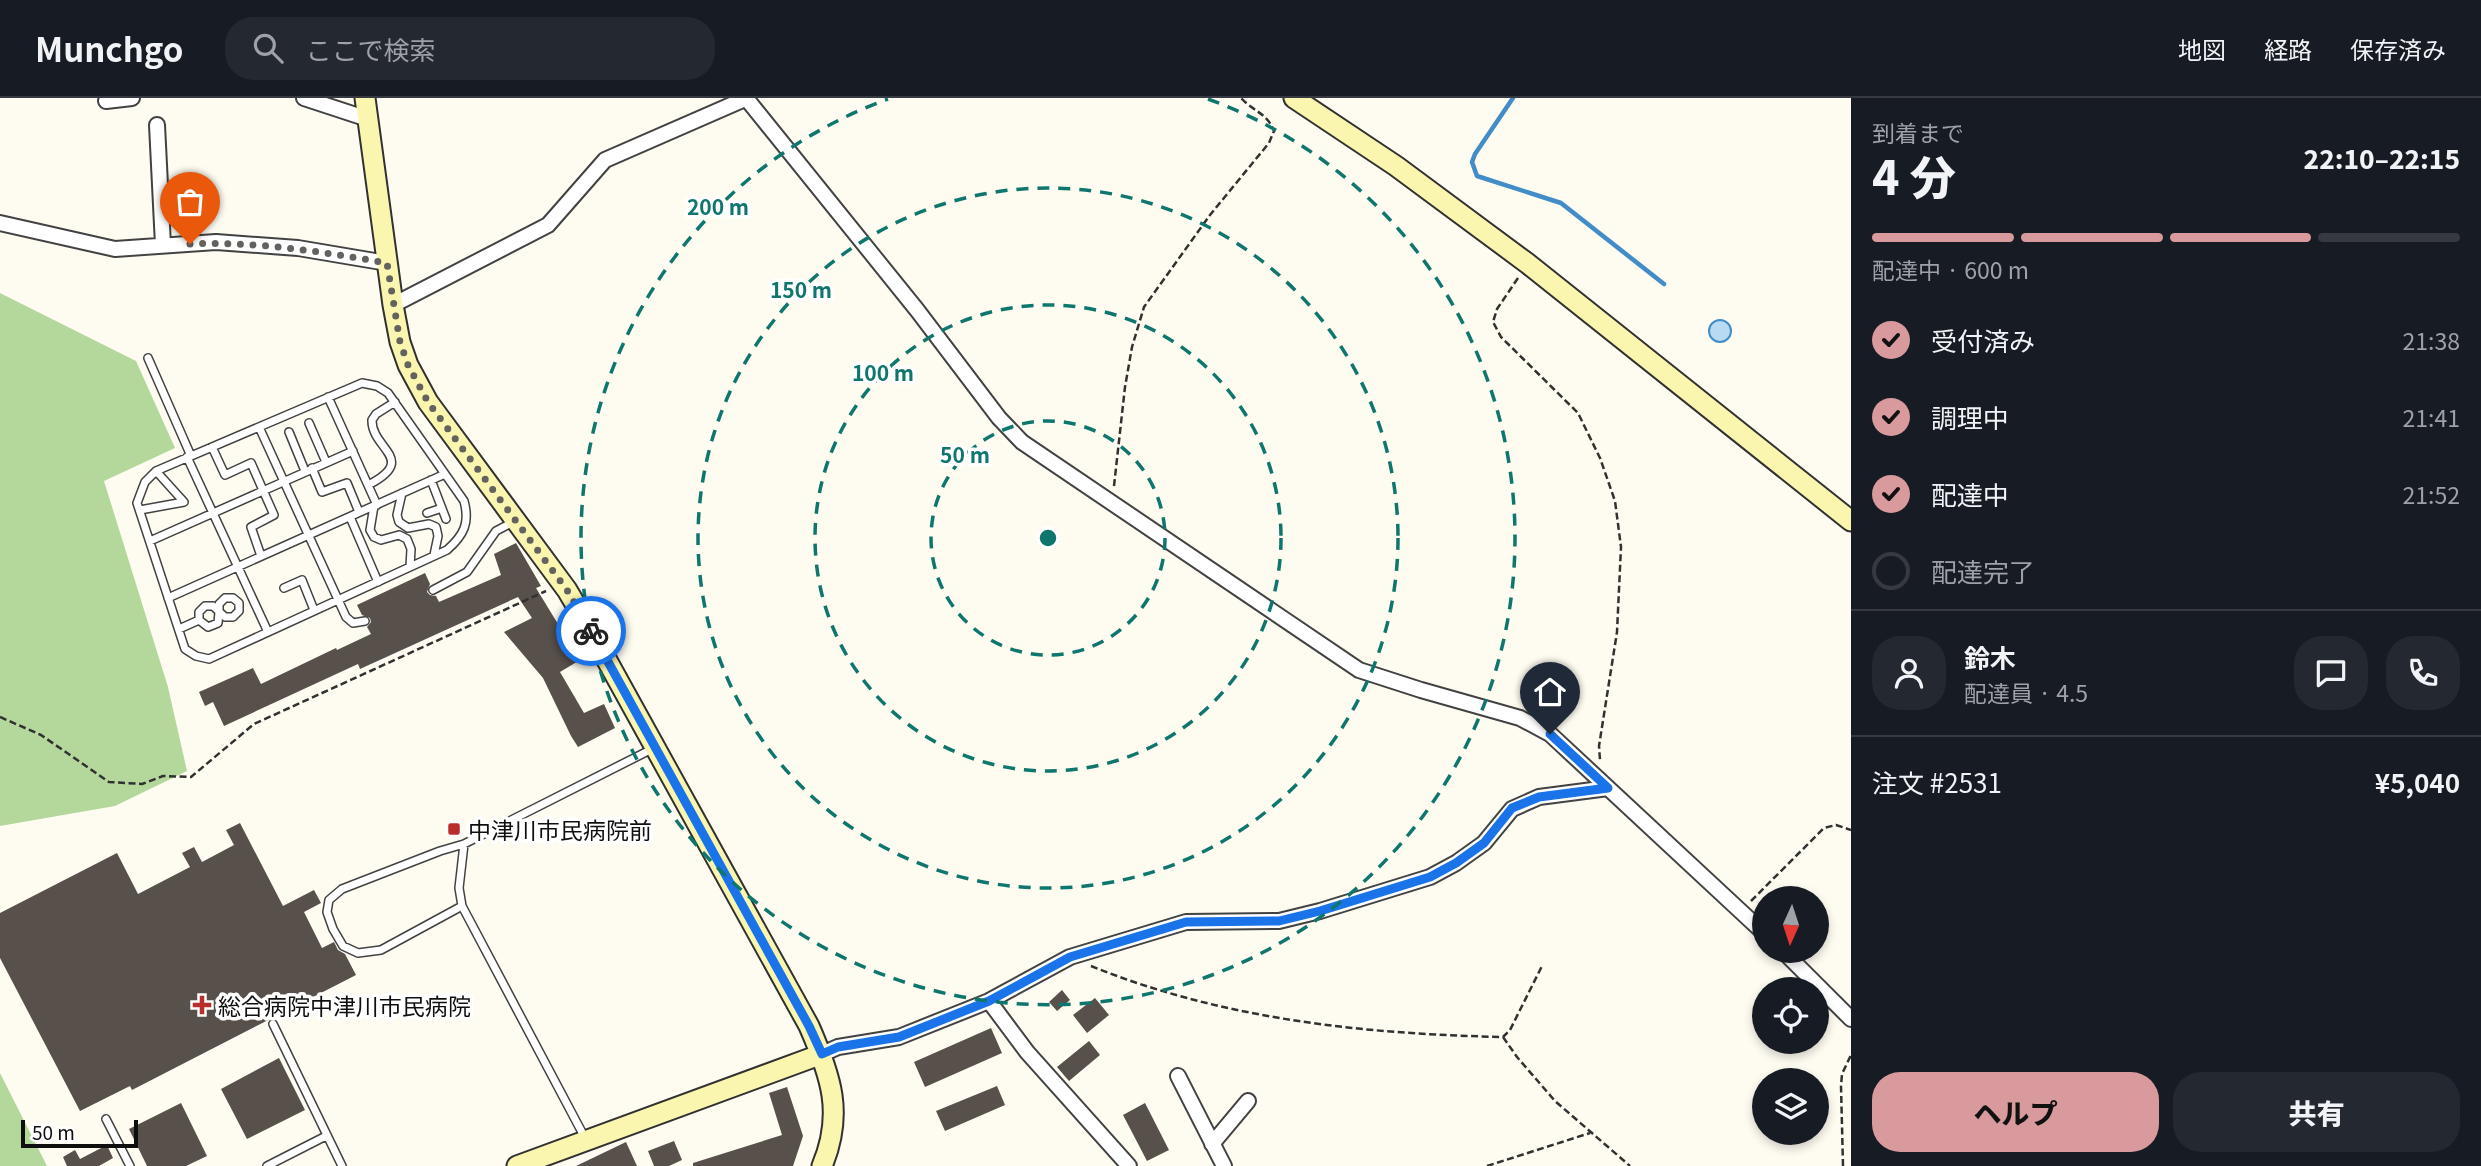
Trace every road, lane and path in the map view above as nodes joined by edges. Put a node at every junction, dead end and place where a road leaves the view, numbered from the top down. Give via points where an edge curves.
1 (132, 98) edge
2 (304, 98) edge
3 (365, 98) edge
4 (747, 98) edge
5 (1241, 98) edge
6 (1303, 100) edge
7 (106, 101) dead end
8 (368, 119) junction
9 (157, 125) dead end
10 (0, 223) edge
11 (163, 245) junction
12 (387, 263) junction
13 (1527, 263) junction
14 (393, 305) junction
15 (148, 358) dead end
16 (328, 397) junction
17 (395, 402) junction
18 (309, 423) dead end
19 (259, 427) junction
20 (289, 432) dead end
21 (212, 447) junction
22 (353, 451) junction
23 (189, 457) junction
24 (326, 462) junction
25 (309, 470) junction
26 (156, 471) junction
27 (445, 474) junction
28 (284, 480) junction
29 (431, 480) junction
30 (368, 485) junction
31 (262, 490) junction
32 (402, 493) junction
33 (1112, 503) junction
34 (375, 505) junction
35 (442, 508) junction
36 (140, 510) junction
37 (213, 512) junction
38 (359, 512) junction
39 (427, 513) dead end
40 (350, 516) junction
41 (446, 519) dead end
42 (515, 520) junction
43 (1851, 521) edge
44 (309, 535) junction
45 (149, 541) junction
46 (434, 555) junction
47 (261, 556) junction
48 (237, 567) junction
49 (410, 567) junction
50 (378, 582) junction
51 (562, 584) junction
52 (284, 588) dead end
53 (433, 590) dead end
54 (168, 598) junction
55 (338, 599) junction
56 (314, 610) junction
57 (199, 620) junction
58 (365, 621) dead end
59 (179, 629) junction
60 (268, 632) junction
61 (0, 717) edge
62 (656, 748) junction
63 (1605, 784) junction
64 (1851, 830) edge
65 (464, 844) junction
66 (462, 906) junction
67 (1741, 911) junction
68 (1752, 922) edge
69 (1077, 955) junction
70 (1795, 963) edge
71 (1542, 966) dead end
72 (989, 1001) junction
73 (1851, 1019) edge
74 (272, 1024) dead end
75 (1503, 1037) junction
76 (822, 1054) junction
77 (1851, 1055) edge
78 (1178, 1076) dead end
79 (1248, 1101) dead end
80 (106, 1119) dead end
81 (1590, 1132) junction
82 (326, 1136) junction
83 (586, 1140) junction
84 (1213, 1144) junction
85 (130, 1166) edge
86 (267, 1166) edge
87 (342, 1166) edge
88 (517, 1166) edge
89 (822, 1166) edge
90 (1129, 1166) edge
91 (1224, 1166) edge
92 (1487, 1166) edge
93 (1630, 1166) edge
94 (1843, 1166) edge

1 - 7 street
2 - 8 street
3 - 8 street
4 - 14 street via 605,160 548,225
4 - 33 street via 999,418 1022,442
5 - 33 path via 1270,120 1274,131 1144,307 1125,387
6 - 13 street
8 - 12 street
9 - 11 street
10 - 11 street via 115,249
11 - 12 street via 216,242 298,248
12 - 14 street
13 - 43 street
13 - 63 path via 1493,322 1501,337 1578,413 1615,501 1622,547 1617,632 1599,746
14 - 42 street via 408,365 428,402
15 - 23 lane
16 - 17 lane via 362,383 377,386
16 - 19 lane
16 - 22 lane
17 - 27 lane
17 - 30 lane via 372,420 374,434 391,461 383,477
18 - 24 lane
19 - 21 lane
19 - 28 lane
20 - 25 lane
21 - 23 lane
21 - 31 lane via 225,475 251,463
22 - 24 lane
22 - 30 lane
23 - 26 lane
23 - 37 lane
24 - 25 lane
25 - 28 lane
25 - 38 lane via 322,492 347,483
26 - 36 lane via 141,491
26 - 36 lane via 184,502
27 - 29 lane
27 - 46 lane via 464,501 468,516 459,540
28 - 31 lane
28 - 44 lane
29 - 32 lane
29 - 35 lane
30 - 34 lane
31 - 37 lane
31 - 47 lane via 274,515 251,527
32 - 34 lane
32 - 46 lane via 398,522 408,528 436,527
33 - 63 street via 1359,670 1520,718 1550,734
34 - 38 lane
34 - 49 lane via 370,530 381,540 399,535 407,539
35 - 39 lane
35 - 41 lane
36 - 45 lane
37 - 45 lane
37 - 48 lane
38 - 40 lane
40 - 44 lane
40 - 50 lane
42 - 51 street
42 - 53 lane via 496,531 467,572
44 - 47 lane
44 - 55 lane
45 - 54 lane
46 - 49 lane
47 - 48 lane
48 - 54 lane
48 - 60 lane
49 - 50 lane
50 - 55 lane
51 - 61 path via 254,724 191,777 163,776 142,785 109,782 41,735
51 - 62 street
52 - 56 lane via 302,580
54 - 59 lane
55 - 56 lane
55 - 58 lane via 353,623
56 - 60 lane
57 - 57 lane via 205,606 219,612 214,626
57 - 59 lane
59 - 60 lane via 185,649 209,659
62 - 65 lane
62 - 76 street
63 - 67 street
63 - 69 street via 1539,797 1512,808 1484,843 1430,877 1279,921 1186,922
64 - 67 path via 1836,825 1824,828
65 - 66 lane via 459,888
65 - 66 lane via 342,889 330,900 327,912 343,946 369,953
66 - 83 lane
67 - 68 street
69 - 72 street
69 - 75 path via 1091,966 1170,994 1292,1021
70 - 73 street
71 - 75 path
72 - 76 street via 899,1037
72 - 90 street via 1027,1052
74 - 82 lane
75 - 81 path via 1555,1101
76 - 83 street
76 - 89 street via 835,1115
77 - 94 path via 1841,1086
78 - 84 street
79 - 84 street
80 - 85 lane
81 - 92 path
81 - 93 path
82 - 86 lane
82 - 87 lane
83 - 88 street
84 - 91 street

